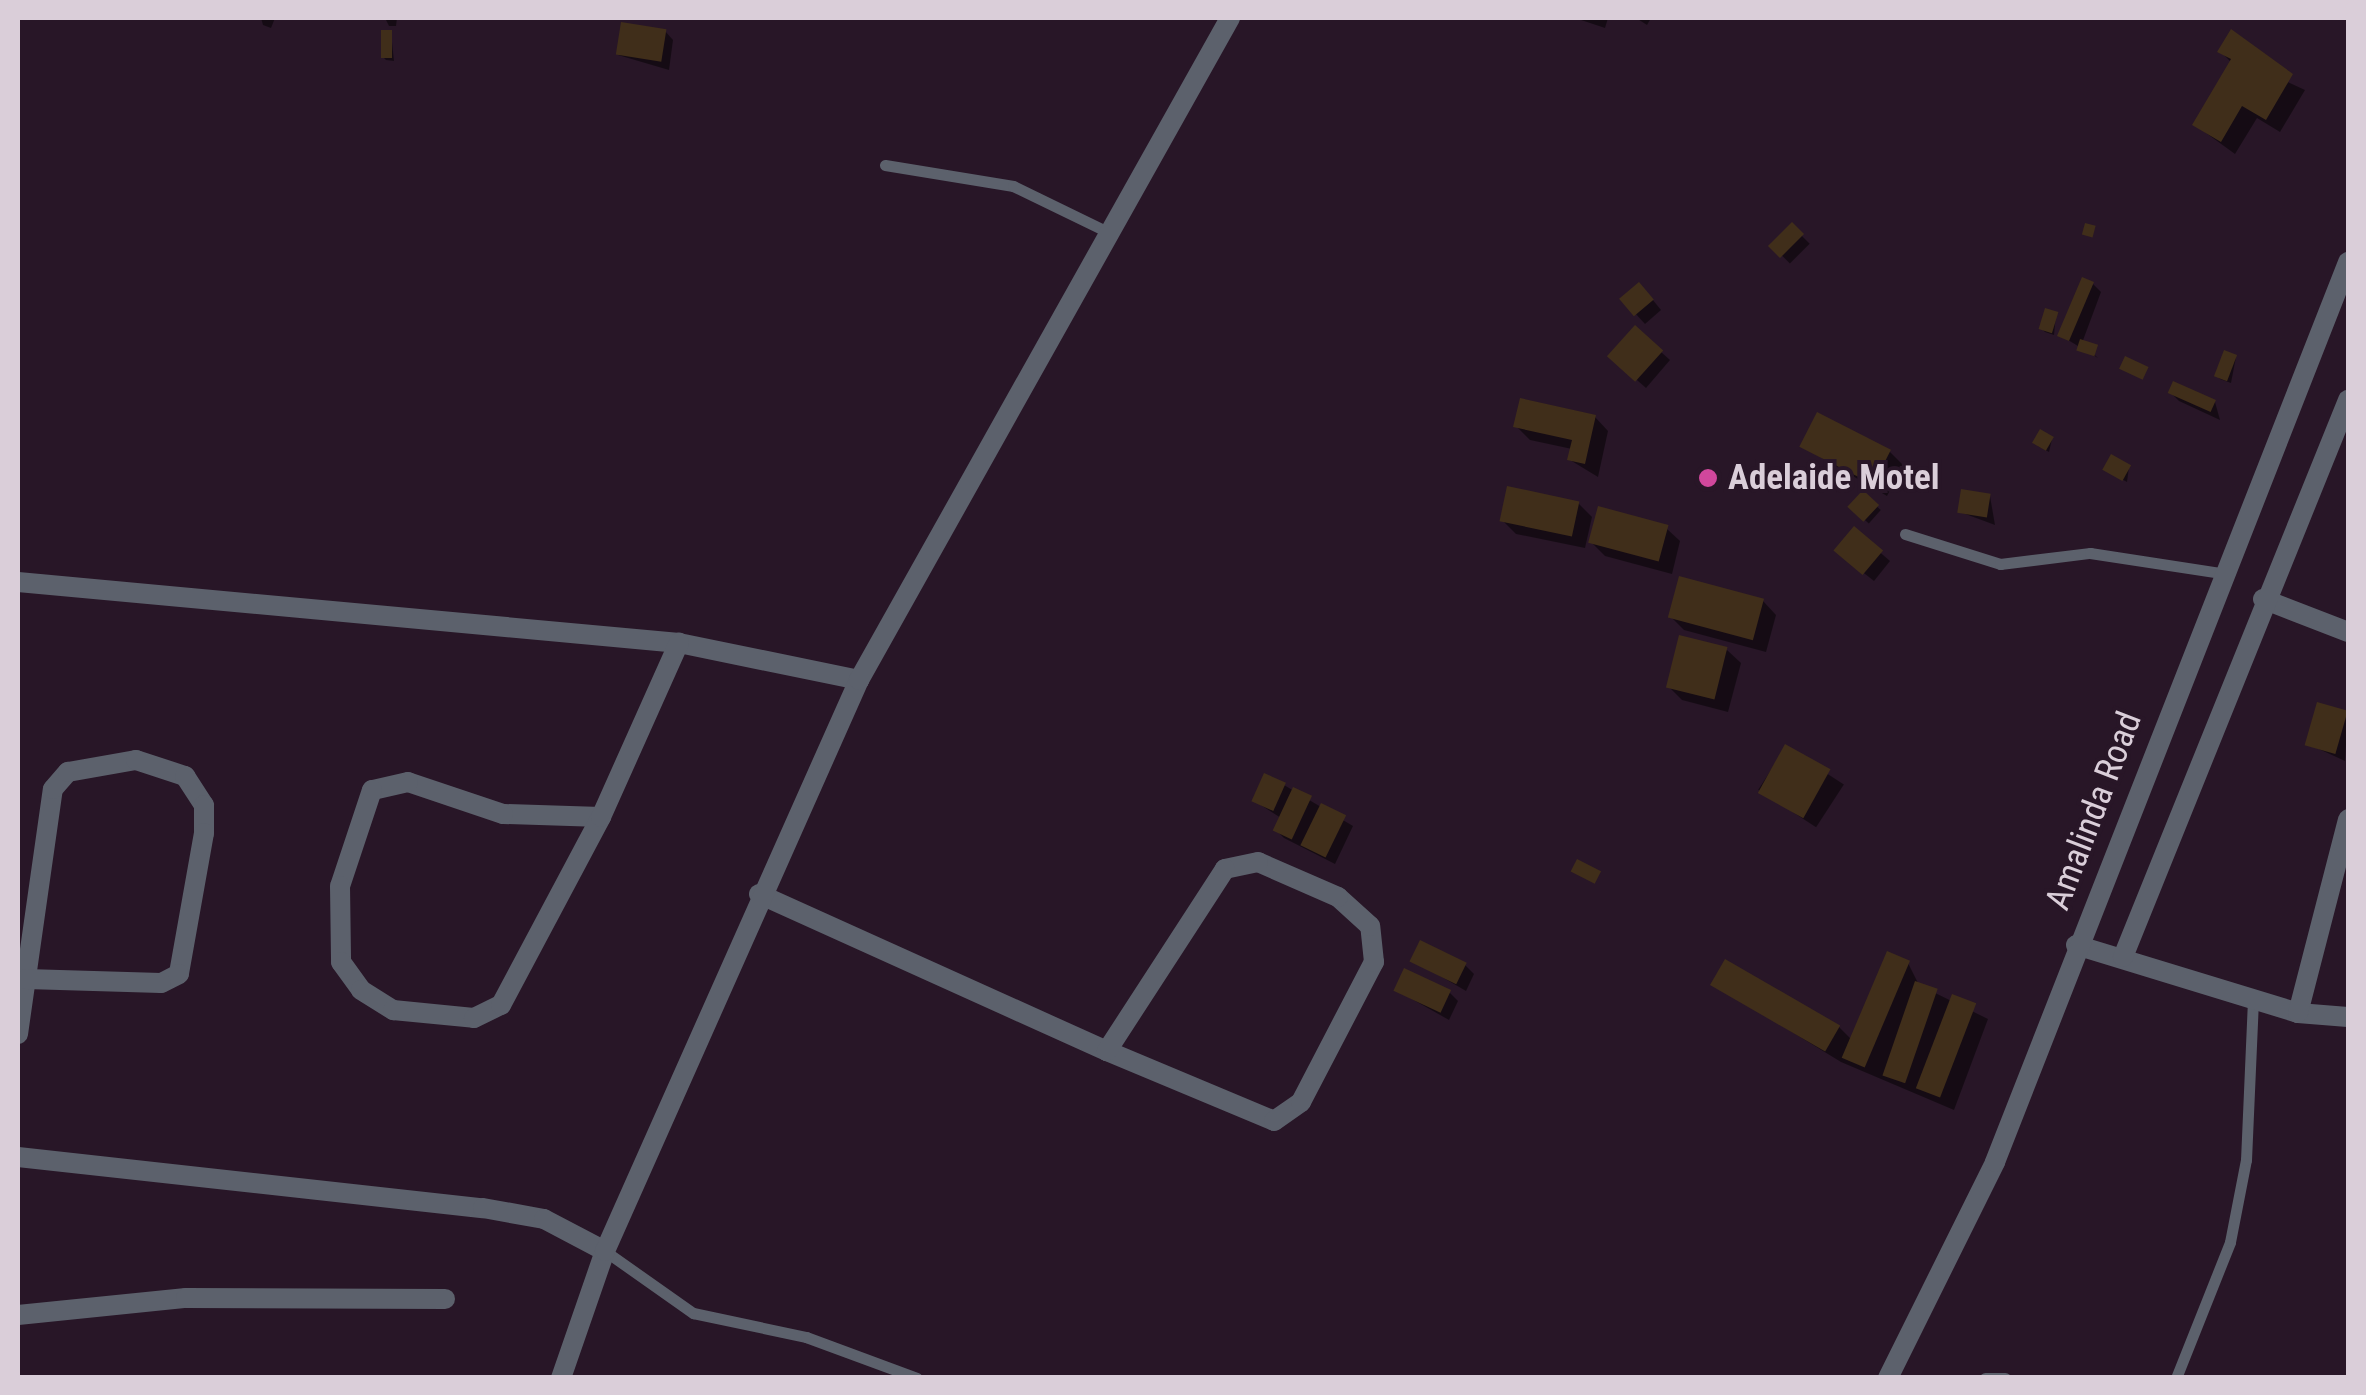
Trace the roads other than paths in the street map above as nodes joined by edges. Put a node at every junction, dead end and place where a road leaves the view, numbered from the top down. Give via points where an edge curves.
1 (1230, 18) edge
2 (885, 165) dead end
3 (1110, 233) junction
4 (2348, 262) edge
5 (2348, 400) edge
6 (2340, 437) edge
7 (1905, 534) dead end
8 (2222, 573) junction
9 (18, 582) edge
10 (2262, 599) junction
11 (2348, 632) edge
12 (679, 643) junction
13 (858, 680) junction
14 (601, 817) junction
15 (2348, 819) edge
16 (759, 894) junction
17 (2076, 945) junction
18 (2123, 957) junction
19 (26, 979) junction
20 (2253, 999) junction
21 (2298, 1013) junction
22 (2348, 1017) edge
23 (18, 1034) edge
24 (1106, 1051) junction
25 (18, 1157) edge
26 (605, 1251) junction
27 (445, 1299) dead end
28 (18, 1315) edge
29 (561, 1378) edge
30 (917, 1378) edge
31 (1888, 1378) edge
32 (1984, 1378) edge
33 (2005, 1378) edge
34 (2176, 1378) edge

1 - 3 street
2 - 3 lane via 1012,186
3 - 13 street
4 - 8 street, Amalinda Road
5 - 6 street
6 - 10 street
7 - 8 lane via 2000,564 2090,553
8 - 17 street, Amalinda Road
9 - 12 street
10 - 11 street
10 - 18 street
12 - 13 street
12 - 14 street
13 - 16 street
14 - 14 street via 503,814 408,782 372,790 340,886 341,962 361,990 393,1010 474,1018 501,1005
15 - 21 street
16 - 24 street
16 - 26 street
17 - 18 street
17 - 31 street, Amalinda Road via 1995,1162
18 - 20 street
19 - 19 street via 53,788 80,768 136,760 185,776 204,805 204,833 179,974 162,984
19 - 23 street
20 - 21 street
20 - 34 lane via 2246,1160 2230,1242
21 - 22 street
24 - 24 street via 1259,1118 1292,1114 1374,962 1370,926 1338,897 1258,862 1225,868
25 - 26 street via 483,1208 544,1219
26 - 29 street
26 - 30 lane via 693,1312 806,1337
27 - 28 street via 186,1298
32 - 33 lane

